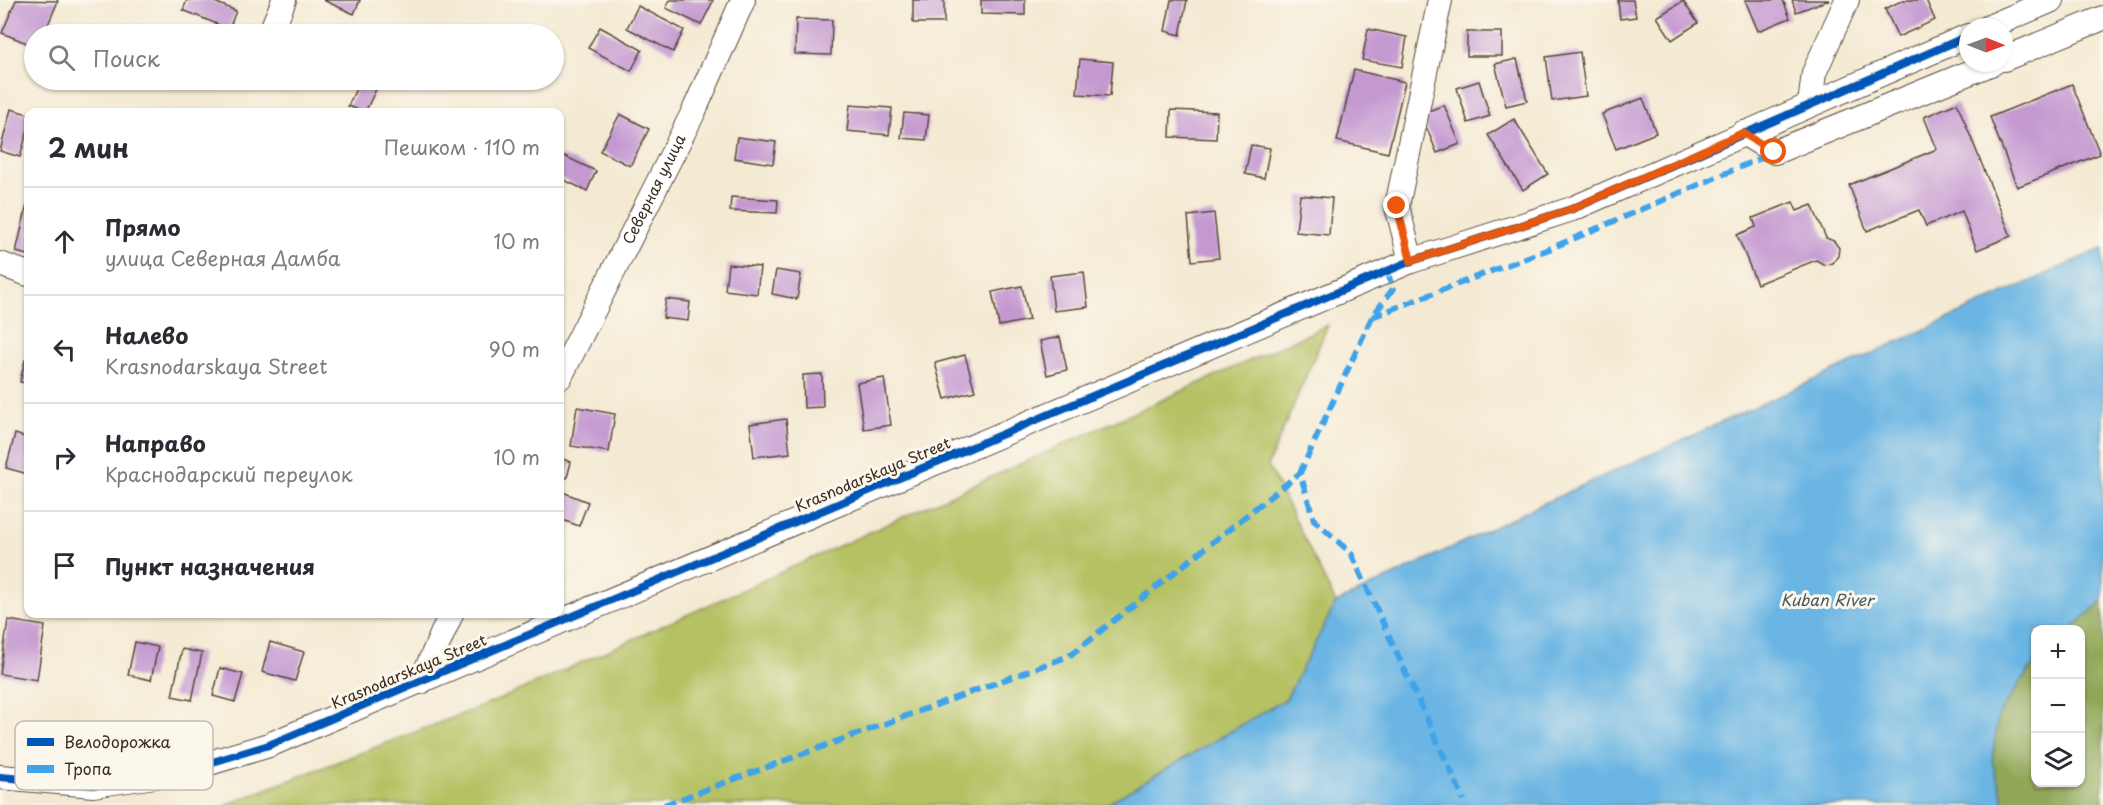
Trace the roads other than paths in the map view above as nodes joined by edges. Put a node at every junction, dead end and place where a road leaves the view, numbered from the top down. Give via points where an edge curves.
1 (284, 0) edge
2 (743, 0) edge
3 (1440, 0) edge
4 (1847, 0) edge
5 (2052, 0) edge
6 (2010, 18) edge
7 (2103, 18) edge
8 (274, 24) edge
9 (1959, 40) edge
10 (2013, 55) edge
11 (1971, 72) edge
12 (1810, 104) junction
13 (1743, 133) junction
14 (1411, 261) junction
15 (0, 264) edge
16 (24, 273) edge
17 (564, 369) edge
18 (449, 618) edge
19 (421, 682) junction
20 (213, 762) edge
21 (0, 777) edge
22 (15, 778) edge

1 - 8 street
2 - 17 street, Северная улица via 694,111
3 - 14 street via 1397,206
4 - 12 street via 1814,73
5 - 6 street
7 - 10 street
9 - 12 street, Krasnodarskaya Street
11 - 13 street via 1774,152
12 - 13 street, Krasnodarskaya Street
13 - 14 street, Krasnodarskaya Street via 1572,209
14 - 19 street, Krasnodarskaya Street
15 - 16 street
18 - 19 street
19 - 20 street, Krasnodarskaya Street via 269,746
21 - 22 street, Krasnodarskaya Street

